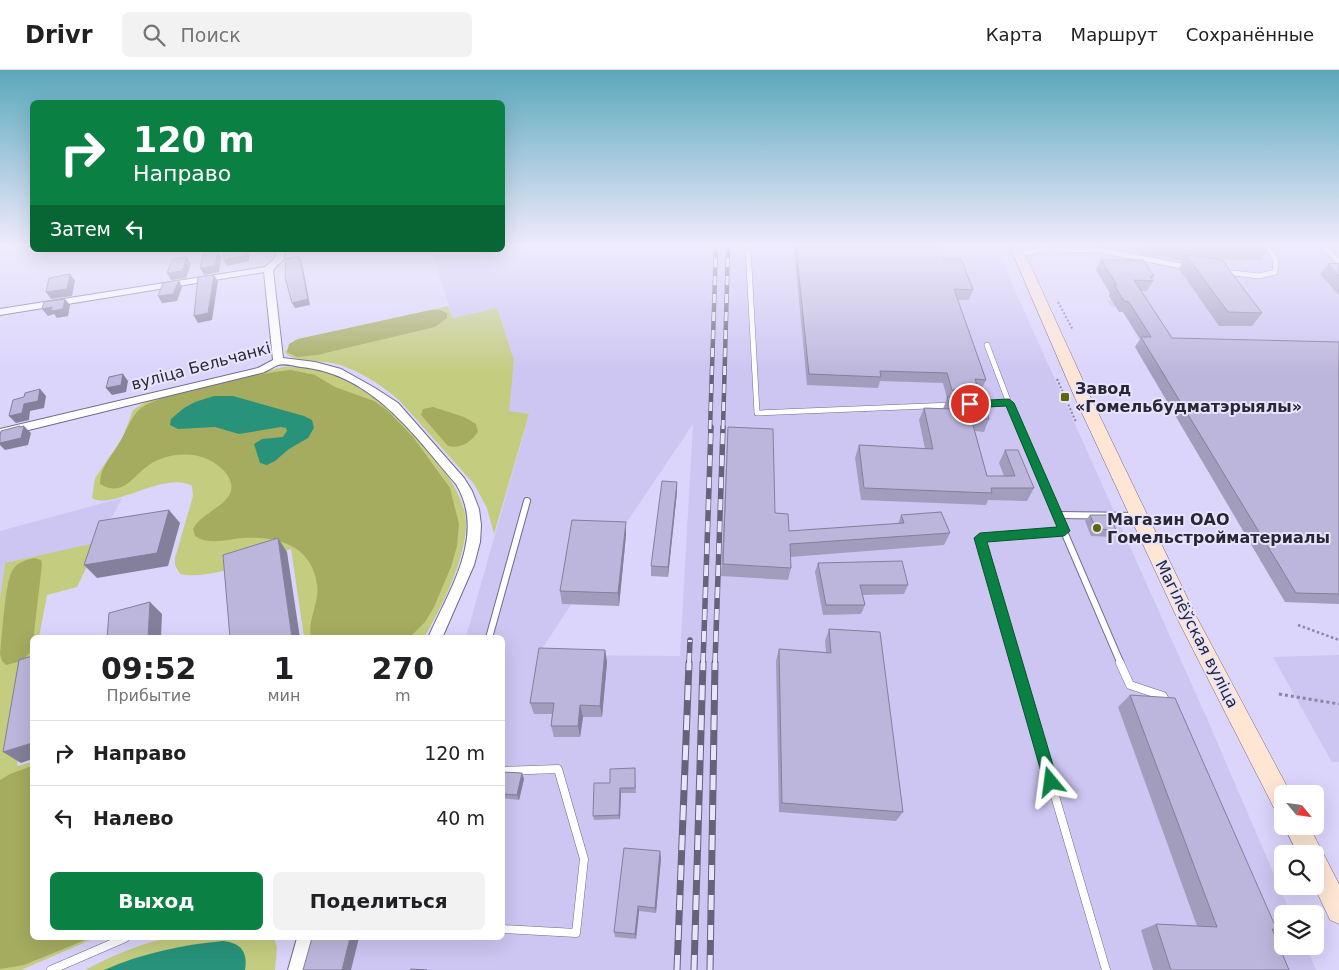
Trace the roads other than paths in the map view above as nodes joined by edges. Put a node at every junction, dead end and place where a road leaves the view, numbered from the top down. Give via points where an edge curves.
1 (143, 289) edge
2 (270, 289) edge
3 (750, 289) edge
4 (1035, 289) edge
5 (0, 312) edge
6 (987, 345) dead end
7 (278, 362) junction
8 (1009, 403) junction
9 (970, 404) edge
10 (960, 405) edge
11 (0, 433) edge
12 (527, 501) dead end
13 (1058, 515) junction
14 (1140, 516) junction
15 (1064, 531) junction
16 (436, 635) edge
17 (490, 635) edge
18 (1171, 714) edge
19 (505, 771) edge
20 (1274, 785) edge
21 (1324, 881) edge
22 (1339, 911) edge
23 (505, 930) edge
24 (120, 940) edge
25 (305, 940) edge
26 (52, 970) edge
27 (297, 970) edge
28 (1106, 970) edge

1 - 5 street
2 - 7 street
3 - 10 lane via 757,413
4 - 14 street, Магілёўская вуліца
6 - 8 lane
7 - 11 street, вуліца Бельчанкі via 261,370
7 - 16 street, вуліца Бельчанкі via 315,365 337,371 384,397 449,467 468,494 473,509 474,542 468,565
8 - 9 lane
8 - 13 lane
12 - 17 lane
13 - 14 lane
13 - 15 lane
14 - 20 street, Магілёўская вуліца via 1189,622
15 - 18 lane via 1130,685 1163,696
15 - 28 lane via 980,538
19 - 23 lane via 558,768 584,859 576,933
21 - 22 street
24 - 26 lane
25 - 27 street

